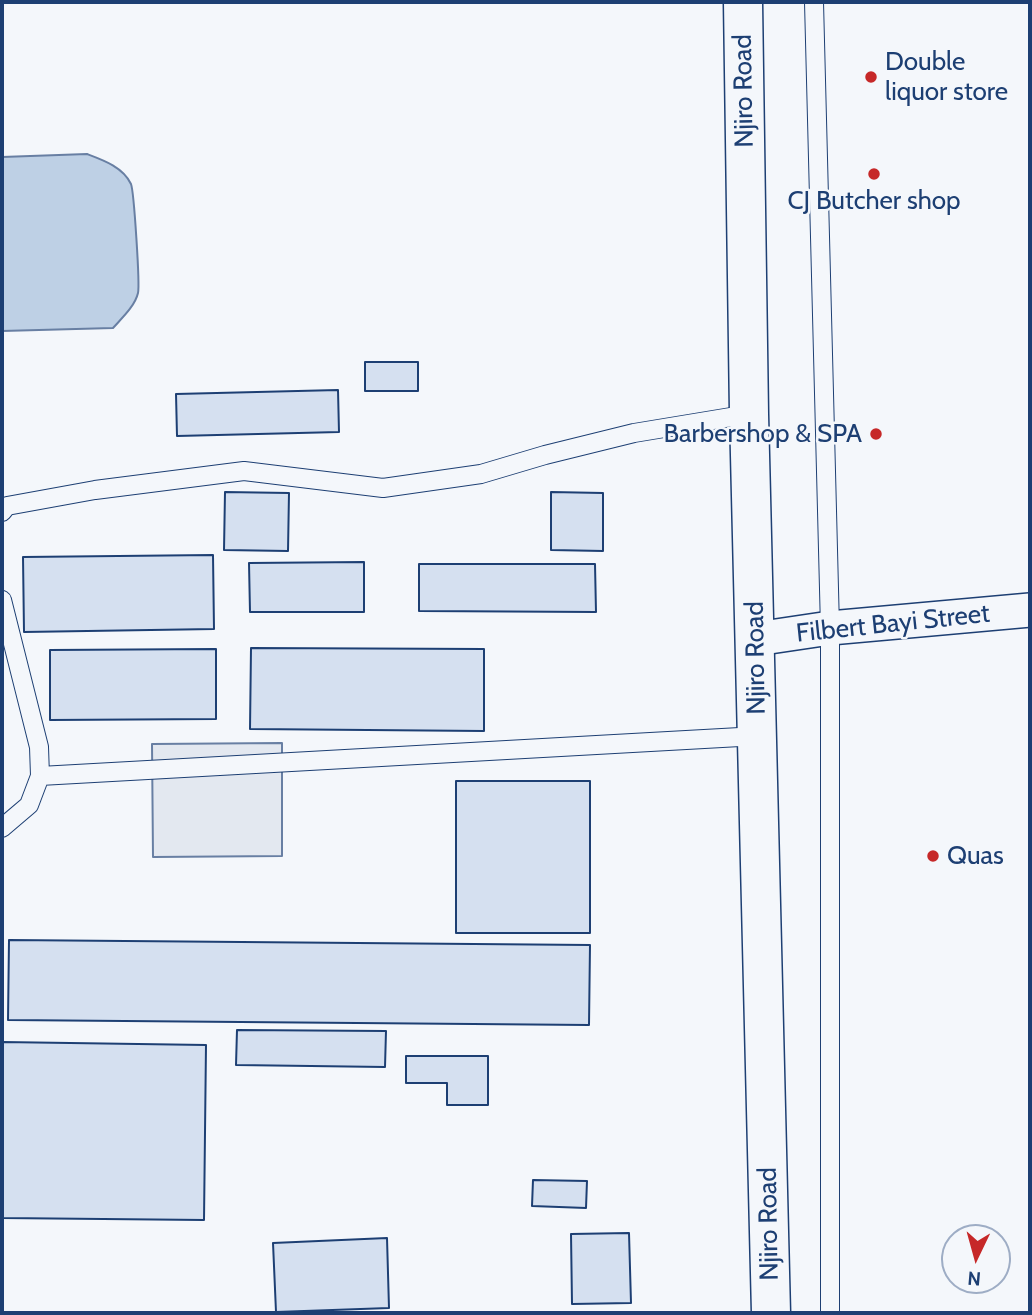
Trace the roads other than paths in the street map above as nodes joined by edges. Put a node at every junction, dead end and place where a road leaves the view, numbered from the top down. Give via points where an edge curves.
1 (743, 2) edge
2 (814, 2) edge
3 (749, 414) junction
4 (2, 512) edge
5 (2, 600) edge
6 (1030, 610) edge
7 (830, 628) junction
8 (755, 639) junction
9 (758, 736) junction
10 (40, 776) junction
11 (2, 828) edge
12 (771, 1313) edge
13 (830, 1313) edge

1 - 3 street, Njiro Road
2 - 7 lane
3 - 4 lane via 634,433 481,474 383,488 244,471 82,492 7,506
3 - 8 street, Njiro Road
5 - 10 lane via 39,747
6 - 7 street, Filbert Bayi Street
7 - 8 street, Filbert Bayi Street
7 - 13 lane
8 - 9 street, Njiro Road
9 - 10 lane
9 - 12 street, Njiro Road
10 - 11 lane via 29,805

